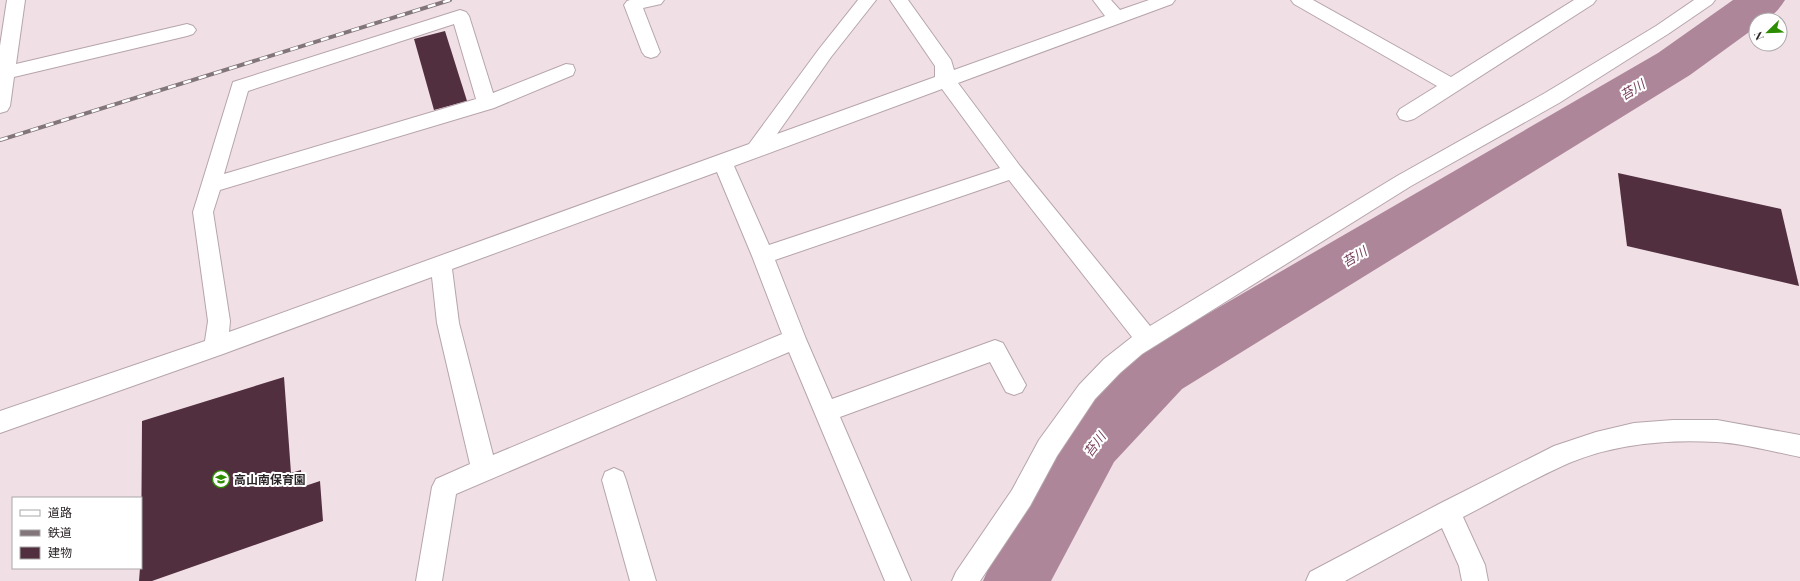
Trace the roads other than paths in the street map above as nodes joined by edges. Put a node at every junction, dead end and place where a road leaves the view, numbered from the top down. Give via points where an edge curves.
1 (16, 0) edge
2 (655, 0) edge
3 (867, 0) edge
4 (899, 0) edge
5 (1102, 0) edge
6 (1166, 0) edge
7 (1300, 0) edge
8 (1587, 0) edge
9 (1706, 0) edge
10 (1116, 18) junction
11 (187, 30) dead end
12 (651, 52) dead end
13 (566, 70) dead end
14 (5, 73) junction
15 (945, 80) junction
16 (1451, 86) junction
17 (487, 103) junction
18 (0, 106) edge
19 (1407, 114) dead end
20 (756, 149) junction
21 (722, 162) junction
22 (1013, 171) junction
23 (212, 184) junction
24 (763, 256) junction
25 (441, 264) junction
26 (794, 339) junction
27 (1147, 339) junction
28 (215, 347) junction
29 (1014, 384) dead end
30 (826, 412) junction
31 (0, 422) edge
32 (1800, 446) edge
33 (484, 470) junction
34 (614, 480) dead end
35 (1448, 512) junction
36 (429, 581) edge
37 (643, 581) edge
38 (898, 581) edge
39 (965, 581) edge
40 (1319, 581) edge
41 (1475, 581) edge

1 - 14 street
2 - 12 street via 632,5
3 - 20 street via 825,53
4 - 15 street via 944,65
5 - 10 street
6 - 10 street
7 - 16 street
8 - 16 street
9 - 27 street via 1552,98 1404,181
10 - 15 street
11 - 14 street
13 - 17 street
14 - 18 street
15 - 20 street
15 - 22 street
16 - 19 street
17 - 23 street
17 - 23 street via 460,16 240,87
20 - 21 street
21 - 24 street
21 - 25 street
22 - 24 street
22 - 27 street
23 - 28 street via 203,212 219,321
24 - 26 street
25 - 28 street
25 - 33 street via 448,323
26 - 30 street
26 - 33 street
27 - 39 street via 1112,366 1087,392 1048,448 1020,498
28 - 31 street
29 - 30 street via 995,350
30 - 38 street
32 - 35 street via 1717,432 1673,431 1634,434 1563,454
33 - 36 street via 445,487
34 - 37 street
35 - 40 street
35 - 41 street via 1472,565

